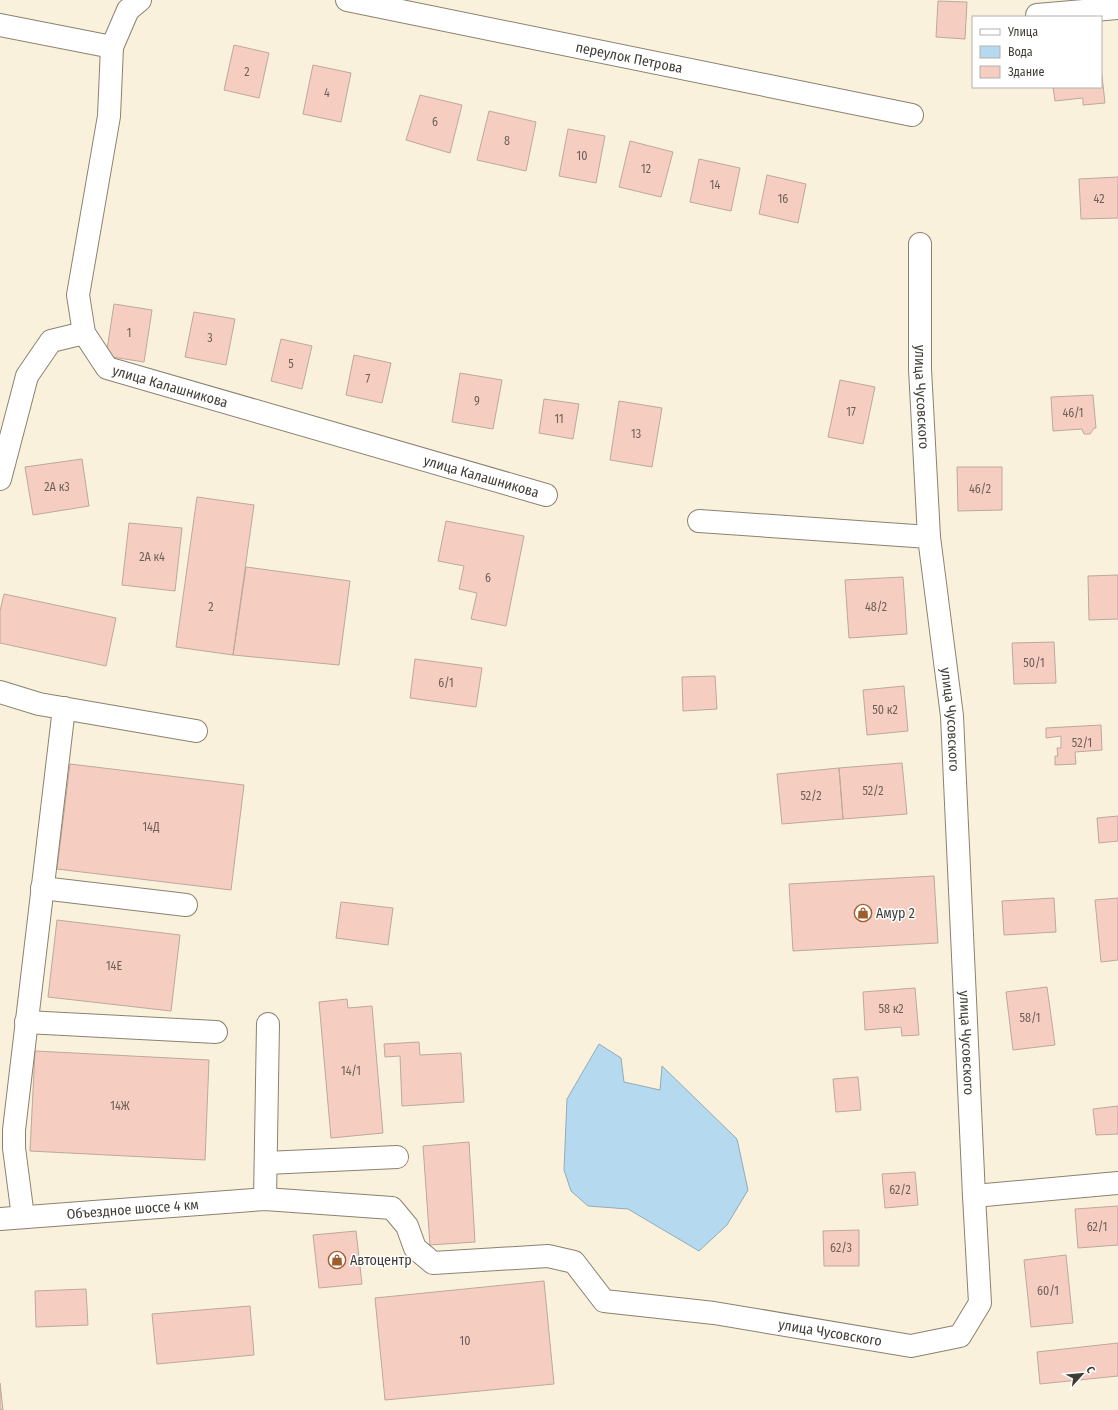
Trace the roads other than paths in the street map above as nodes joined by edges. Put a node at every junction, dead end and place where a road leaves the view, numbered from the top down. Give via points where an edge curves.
1 (140, 0) edge
2 (347, 0) edge
3 (1118, 8) edge
4 (1037, 15) dead end
5 (0, 25) edge
6 (112, 47) junction
7 (912, 115) dead end
8 (920, 244) dead end
9 (84, 333) junction
10 (0, 479) edge
11 (546, 495) dead end
12 (699, 521) dead end
13 (929, 538) junction
14 (0, 692) edge
15 (64, 708) junction
16 (196, 730) dead end
17 (42, 888) junction
18 (186, 905) dead end
19 (26, 1022) junction
20 (268, 1024) dead end
21 (216, 1032) dead end
22 (7, 1120) edge
23 (398, 1157) dead end
24 (266, 1163) junction
25 (1118, 1183) edge
26 (974, 1196) junction
27 (265, 1199) junction
28 (23, 1217) junction
29 (0, 1219) edge
30 (604, 1301) joint

1 - 6 street via 128,10
2 - 7 street, переулок Петрова
3 - 4 street
5 - 6 street
6 - 9 street, улица Калашникова via 109,116 78,295
8 - 13 street, улица Чусовского via 920,369
9 - 10 street via 50,341 27,376
9 - 11 street, улица Калашникова via 107,368
12 - 13 street
13 - 26 street, улица Чусовского via 952,716
14 - 15 street via 38,704
15 - 16 street
15 - 17 street
17 - 18 street
17 - 19 street
19 - 21 street
19 - 22 street
20 - 24 street
22 - 28 street via 14,1148
23 - 24 street
24 - 27 street
25 - 26 street
26 - 30 street, улица Чусовского via 980,1303 960,1336 911,1346 714,1313
27 - 28 street, Объездное шоссе 4 км
27 - 30 street, Объездное шоссе 4 км via 392,1208 407,1226 415,1248 433,1263 548,1256 574,1262
28 - 29 street, Объездное шоссе 4 км

